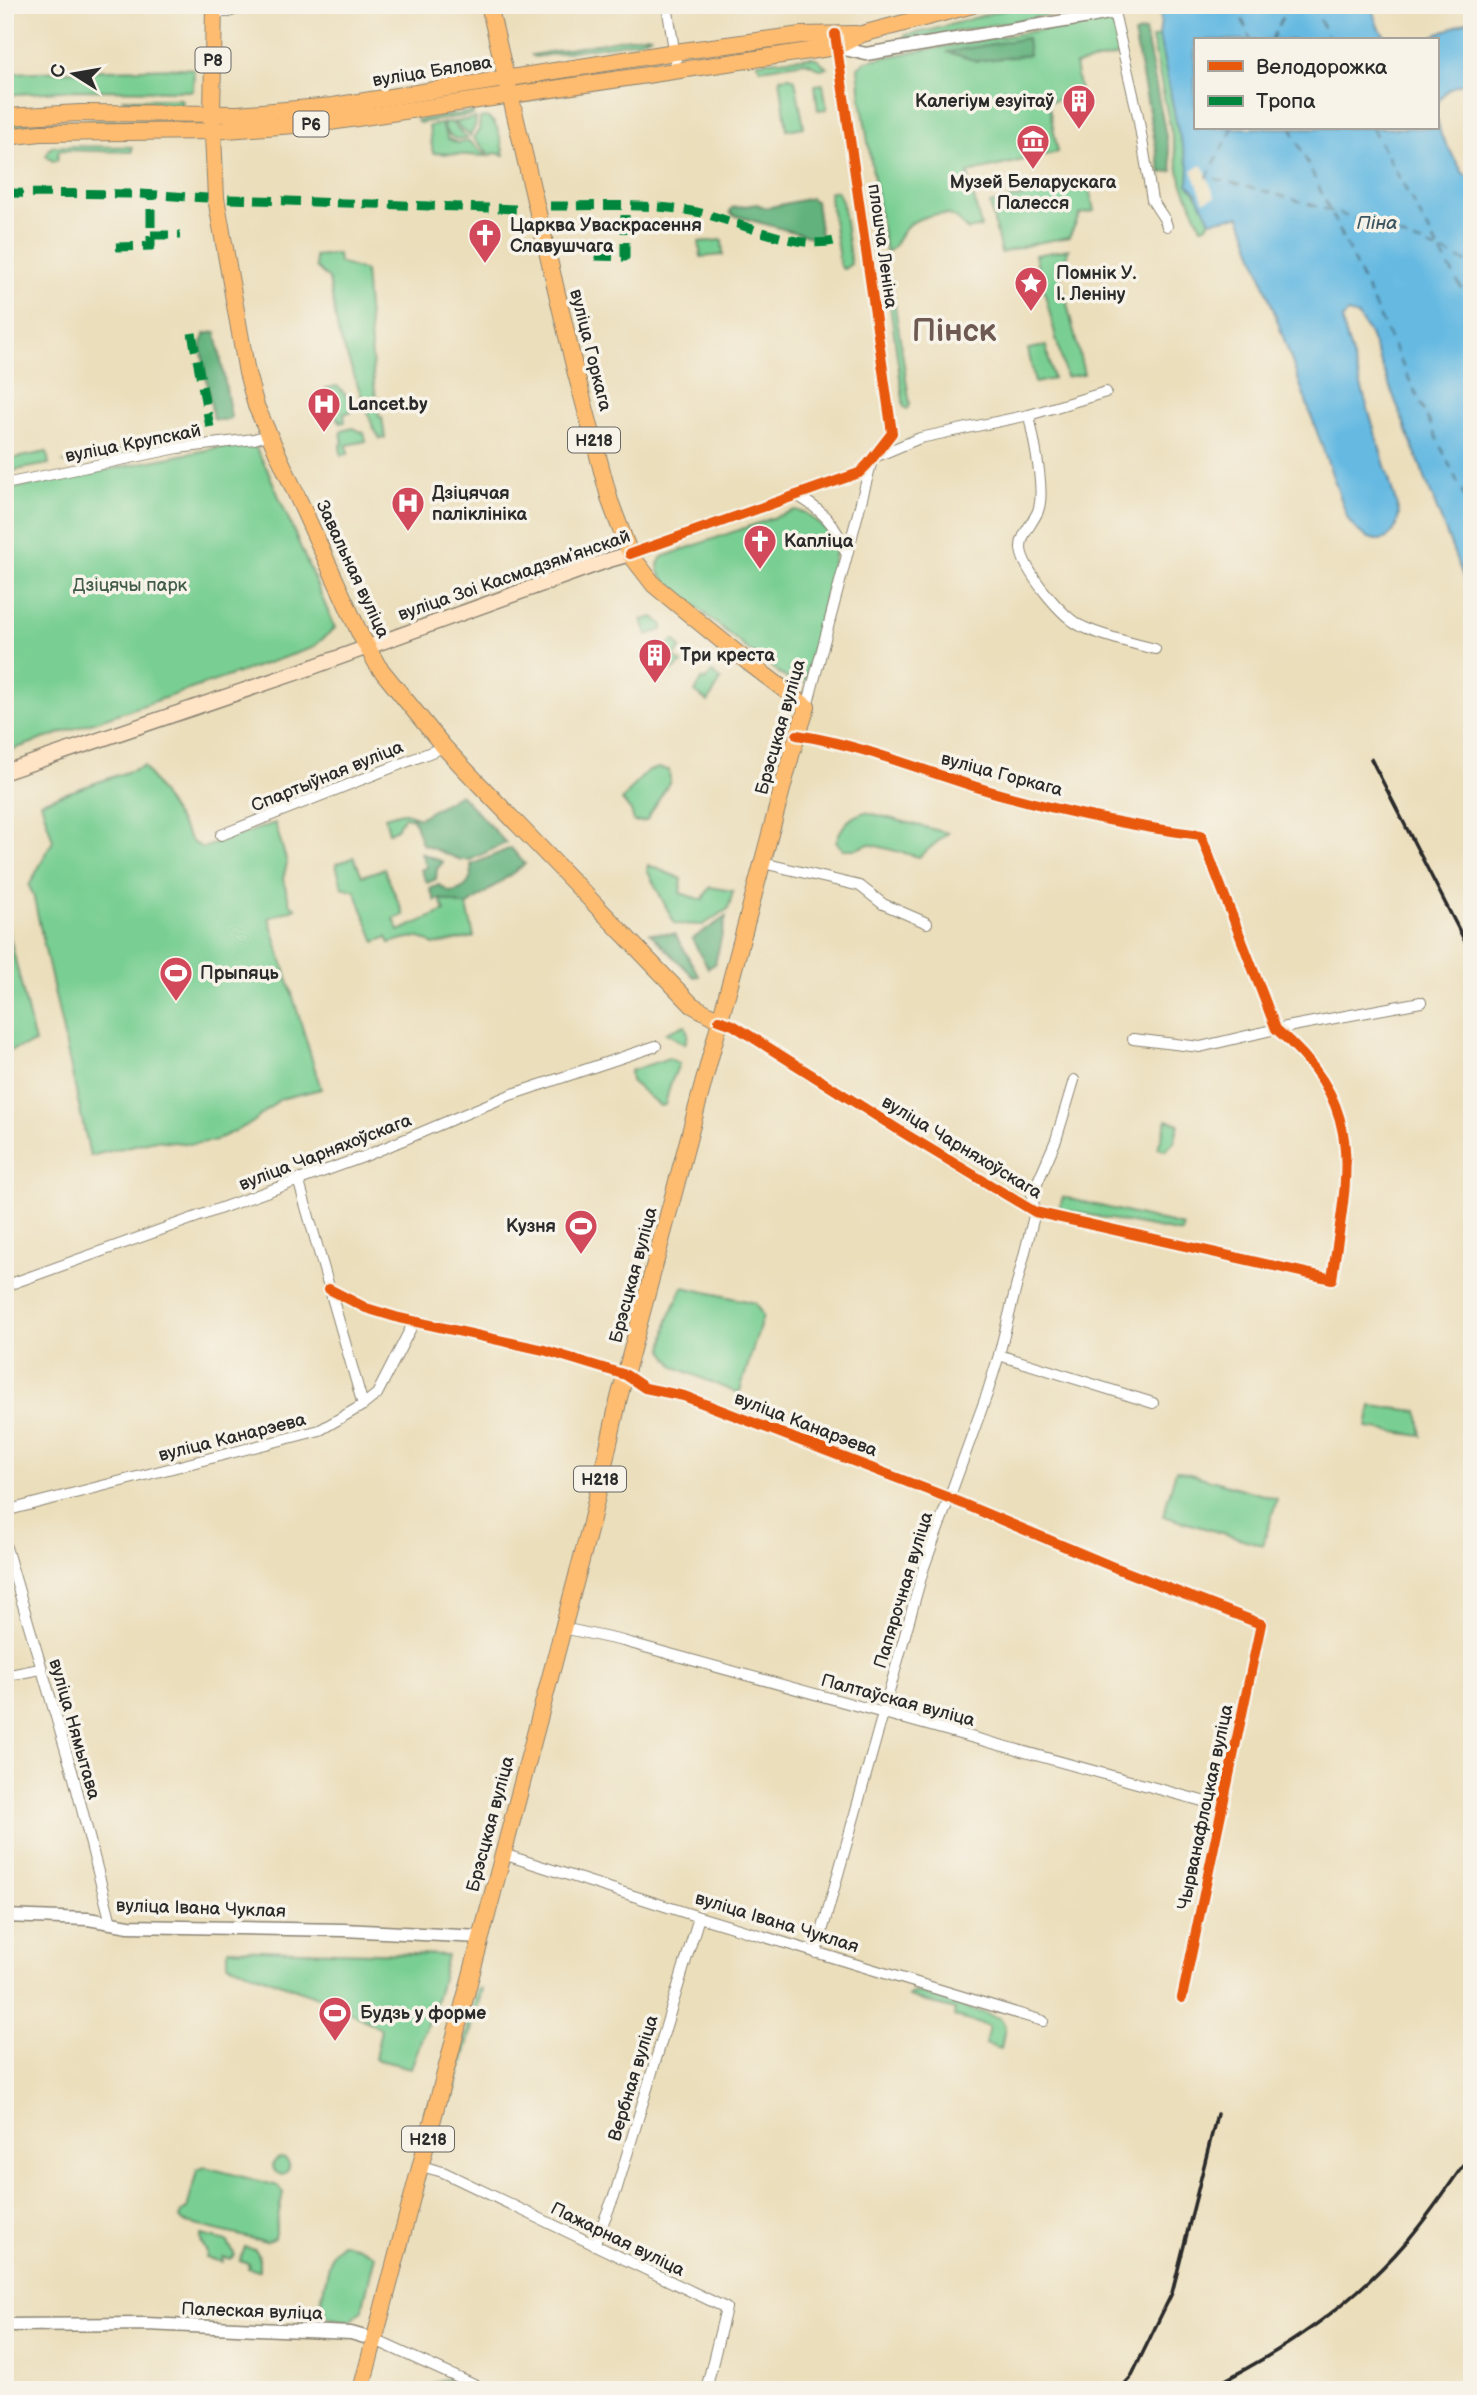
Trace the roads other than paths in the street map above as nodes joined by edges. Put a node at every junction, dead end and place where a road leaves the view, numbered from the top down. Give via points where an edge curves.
1 (245, 5) edge
2 (489, 5) edge
3 (667, 5) edge
4 (973, 5) edge
5 (213, 8) edge
6 (1116, 8) edge
7 (836, 40) junction
8 (675, 52) junction
9 (677, 69) junction
10 (509, 86) junction
11 (212, 114) junction
12 (5, 117) edge
13 (213, 131) junction
14 (5, 136) edge
15 (1167, 226) dead end
16 (1106, 392) dead end
17 (1029, 415) junction
18 (268, 435) junction
19 (874, 457) junction
20 (5, 484) edge
21 (796, 495) junction
22 (630, 554) junction
23 (847, 556) junction
24 (367, 646) junction
25 (1155, 649) dead end
26 (807, 707) junction
27 (797, 735) junction
28 (444, 747) junction
29 (5, 772) edge
30 (221, 835) dead end
31 (763, 863) junction
32 (927, 923) dead end
33 (1421, 1002) dead end
34 (719, 1020) junction
35 (1276, 1029) junction
36 (1133, 1039) dead end
37 (656, 1046) dead end
38 (1074, 1080) dead end
39 (298, 1179) junction
40 (1035, 1212) junction
41 (5, 1286) edge
42 (329, 1289) junction
43 (415, 1320) junction
44 (999, 1355) junction
45 (626, 1375) junction
46 (1153, 1403) dead end
47 (363, 1405) junction
48 (948, 1498) junction
49 (5, 1511) edge
50 (5, 1544) edge
51 (1261, 1624) joint
52 (563, 1628) junction
53 (40, 1669) junction
54 (5, 1676) edge
55 (883, 1713) junction
56 (1224, 1807) junction
57 (503, 1854) junction
58 (5, 1916) edge
59 (699, 1917) junction
60 (111, 1923) junction
61 (480, 1937) junction
62 (816, 1953) junction
63 (1182, 1998) dead end
64 (1043, 2021) dead end
65 (421, 2166) junction
66 (594, 2245) junction
67 (5, 2325) edge
68 (375, 2340) junction
69 (361, 2390) edge
70 (485, 2390) edge
71 (706, 2390) edge

1 - 5 street via 229,12
2 - 10 main road, вуліца Горкага
3 - 8 street
4 - 7 main road, вуліца Бялова / Р6
5 - 11 main road, Завальная вуліца / Р8
6 - 7 street, вуліца Бялова via 866,54
6 - 15 street via 1152,200
7 - 8 main road, вуліца Бялова / Р6 via 801,35
7 - 9 main road, вуліца Бялова / Р6
7 - 19 street, плошча Леніна via 892,433
8 - 9 street
8 - 10 main road, вуліца Бялова / Р6
9 - 10 main road, вуліца Бялова / Р6
10 - 11 main road, вуліца Бялова / Р6
10 - 13 main road, вуліца Бялова / Р6 via 323,123
10 - 22 main road, вуліца Горкага / Н218 via 579,382 610,500
11 - 12 main road, вуліца Бялова / Р6
11 - 13 main road, Завальная вуліца / Р8
13 - 14 main road, вуліца Бялова / Р6
13 - 18 main road, Завальная вуліца via 216,198 247,373
16 - 17 street
17 - 19 street via 920,439
17 - 25 street via 1039,469 1039,510 1021,547 1025,566 1080,626
18 - 20 street, вуліца Крупскай via 178,447
18 - 24 main road, Завальная вуліца
19 - 21 street, вуліца Зоі Касмадзямʼянскай via 859,472
19 - 23 street, Брэсцкая вуліца
21 - 22 street, вуліца Зоі Касмадзямʼянскай
21 - 23 street via 826,516
22 - 24 main road, вуліца Зоі Касмадзямʼянскай
22 - 26 main road, вуліца Горкага / Н218 via 654,585
23 - 26 street, Брэсцкая вуліца
24 - 28 main road, Завальная вуліца
24 - 29 main road, вуліца Зоі Касмадзямʼянскай
26 - 27 main road, Брэсцкая вуліца / Н218
27 - 31 main road, Брэсцкая вуліца / Н218
27 - 35 street, вуліца Горкага via 1008,796 1201,835
28 - 30 street, Спартыўная вуліца
28 - 34 main road, Завальная вуліца via 692,1005
31 - 32 street via 860,886 883,904
31 - 34 main road, Брэсцкая вуліца / Н218
33 - 35 street
34 - 40 street, вуліца Чарняхоўскага
34 - 45 main road, Брэсцкая вуліца / Н218
35 - 36 street via 1200,1047
35 - 40 street, вуліца Чарняхоўскага via 1333,1096 1343,1126 1347,1165 1332,1279
37 - 39 street, вуліца Чарняхоўскага via 510,1095
38 - 40 street, Папярочная вуліца via 1056,1140 1032,1195
39 - 41 street, вуліца Чарняхоўскага
39 - 42 street
40 - 44 street, Папярочная вуліца
42 - 43 street, вуліца Канарэева via 366,1308
42 - 47 street
43 - 45 street, вуліца Канарэева via 544,1350
43 - 47 street, вуліца Канарэева via 377,1394
44 - 46 street
44 - 48 street, Папярочная вуліца
45 - 48 street, вуліца Канарэева via 645,1388 684,1396
45 - 52 main road, Брэсцкая вуліца / Н218
47 - 49 street, вуліца Канарэева via 320,1430
48 - 51 street, вуліца Канарэева
48 - 55 street, Папярочная вуліца
50 - 53 street, вуліца Нямытава
51 - 56 street, Чырванафлоцкая вуліца
52 - 55 street, Палтаўская вуліца
52 - 57 main road, Брэсцкая вуліца / Н218
53 - 54 street
53 - 60 street, вуліца Нямытава
55 - 56 street, Палтаўская вуліца
55 - 62 street, Папярочная вуліца
56 - 63 street, Чырванафлоцкая вуліца
57 - 59 street, вуліца Івана Чуклая
57 - 61 main road, Брэсцкая вуліца / Н218
58 - 60 street, вуліца Івана Чуклая
59 - 62 street, вуліца Івана Чуклая
59 - 66 street, Вербная вуліца via 616,2191
60 - 61 street, вуліца Івана Чуклая
61 - 65 main road, Брэсцкая вуліца / Н218
62 - 64 street, вуліца Івана Чуклая
65 - 66 street, Пажарная вуліца via 443,2172
65 - 68 main road, Брэсцкая вуліца / Н218
66 - 71 street, Пажарная вуліца via 726,2308
67 - 68 street, Палеская вуліца via 351,2333
68 - 69 main road, Брэсцкая вуліца / Н218
68 - 70 street, Палеская вуліца

